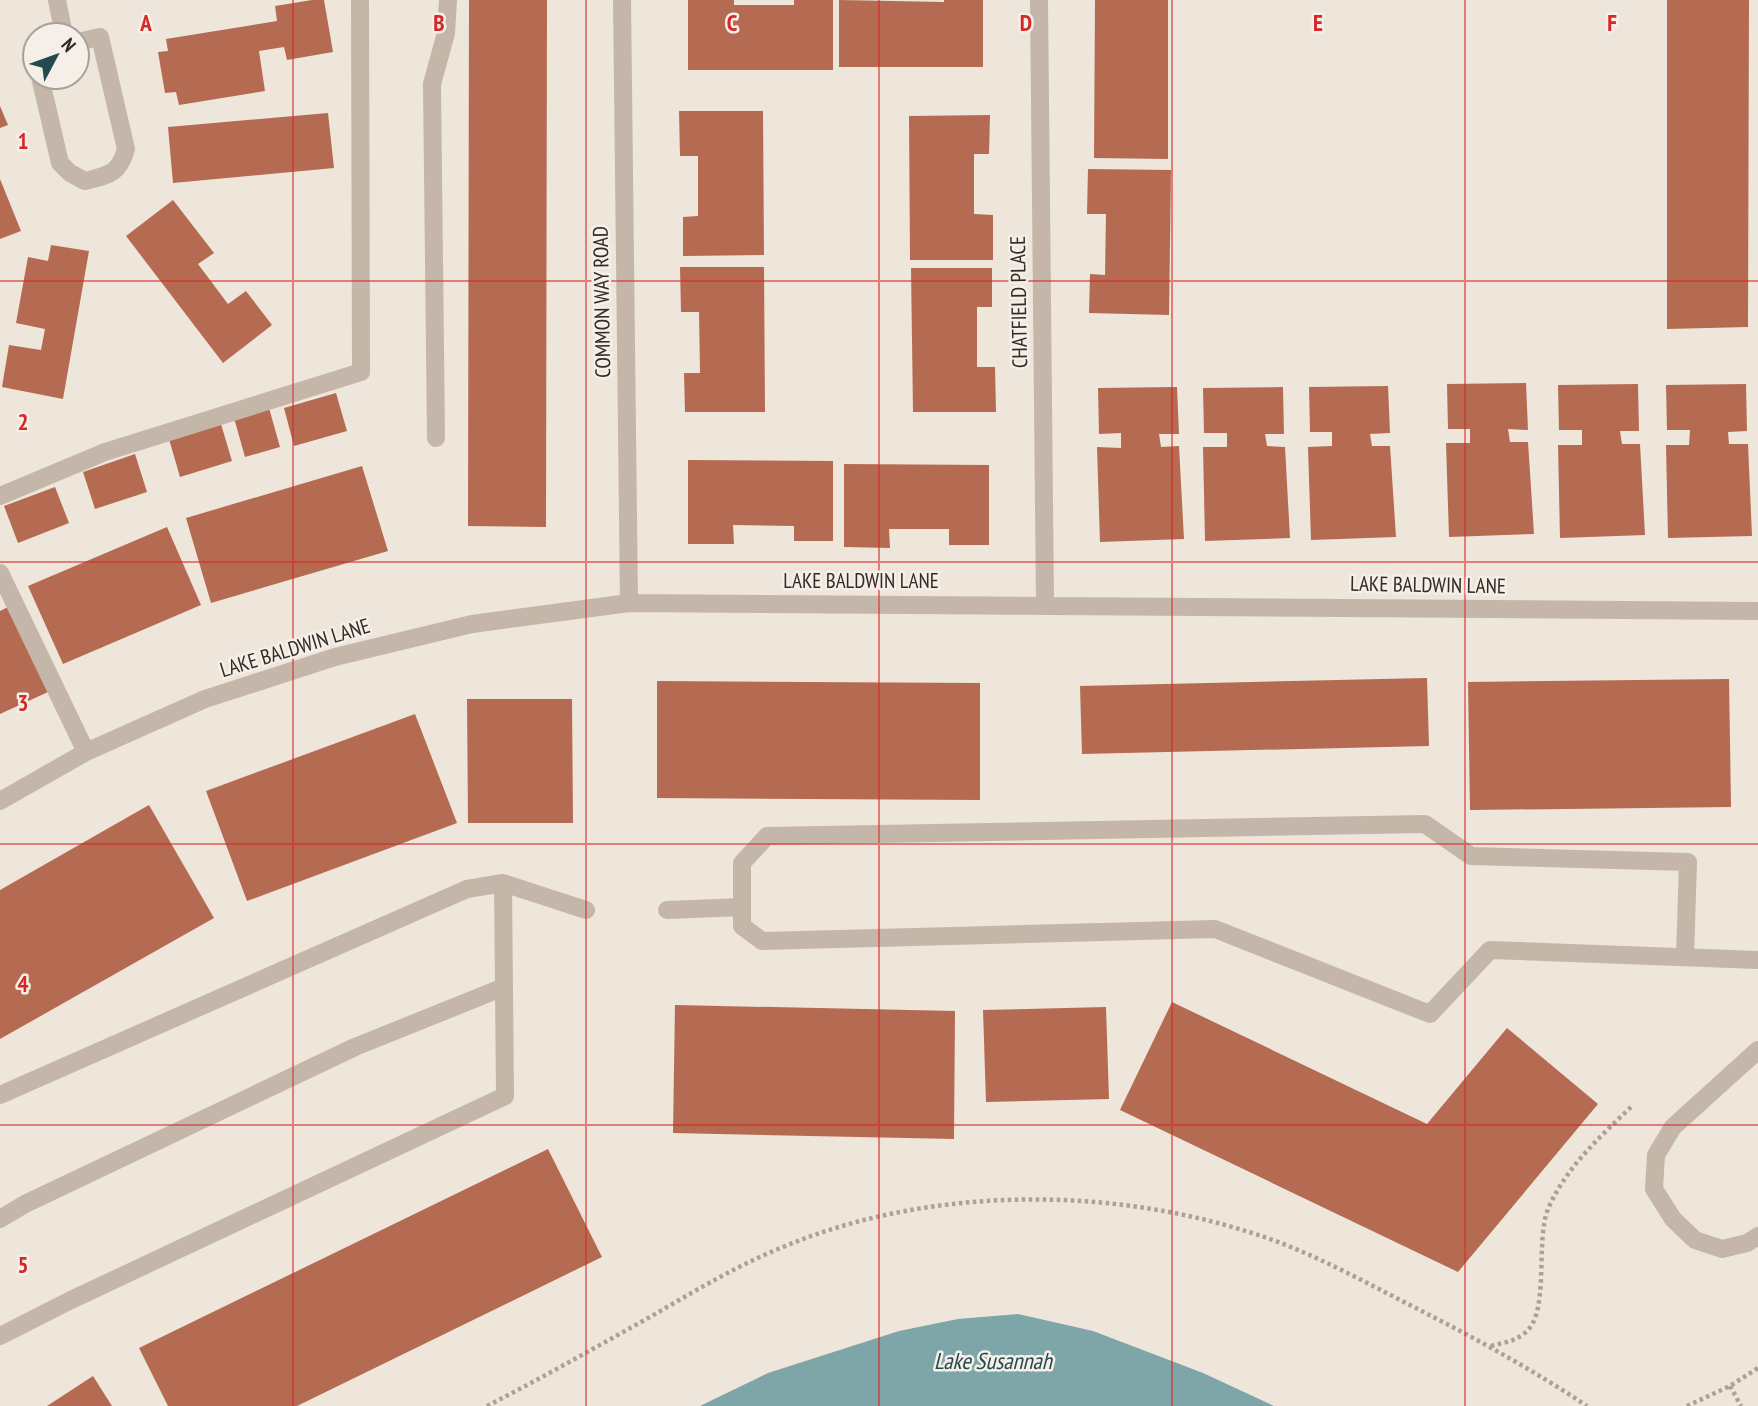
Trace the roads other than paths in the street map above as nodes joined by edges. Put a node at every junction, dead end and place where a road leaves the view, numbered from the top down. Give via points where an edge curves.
1 (57, 0) edge
2 (360, 0) edge
3 (448, 0) edge
4 (622, 0) edge
5 (1039, 0) edge
6 (61, 21) edge
7 (91, 39) edge
8 (43, 91) edge
9 (436, 438) dead end
10 (0, 496) edge
11 (0, 573) edge
12 (629, 603) junction
13 (1045, 604) junction
14 (1758, 611) edge
15 (86, 752) junction
16 (0, 801) edge
17 (503, 883) junction
18 (742, 908) junction
19 (586, 910) dead end
20 (667, 910) dead end
21 (1685, 957) junction
22 (1758, 960) edge
23 (504, 987) junction
24 (1758, 1050) edge
25 (0, 1095) edge
26 (0, 1219) edge
27 (1758, 1236) edge
28 (0, 1336) edge

1 - 6 street
2 - 10 street via 361,372 105,452
3 - 9 street via 446,33 432,84
4 - 12 street, COMMON WAY ROAD
5 - 13 street, CHATFIELD PLACE
7 - 8 street via 100,37 126,149 121,166 85,181 70,173 60,163
11 - 15 street
12 - 13 street, LAKE BALDWIN LANE
12 - 15 street, LAKE BALDWIN LANE via 472,624 335,657 205,699
13 - 14 street, LAKE BALDWIN LANE
15 - 16 street, LAKE BALDWIN LANE
17 - 19 street
17 - 23 street
17 - 25 street via 467,889
18 - 20 street
18 - 21 street via 742,926 762,941 1215,929 1430,1014 1490,950
18 - 21 street via 742,863 767,836 1424,824 1471,856 1688,862
21 - 22 street
23 - 26 street via 355,1047
23 - 28 street via 505,1096
24 - 27 street via 1673,1128 1656,1155 1654,1189 1673,1219 1695,1240 1722,1249

